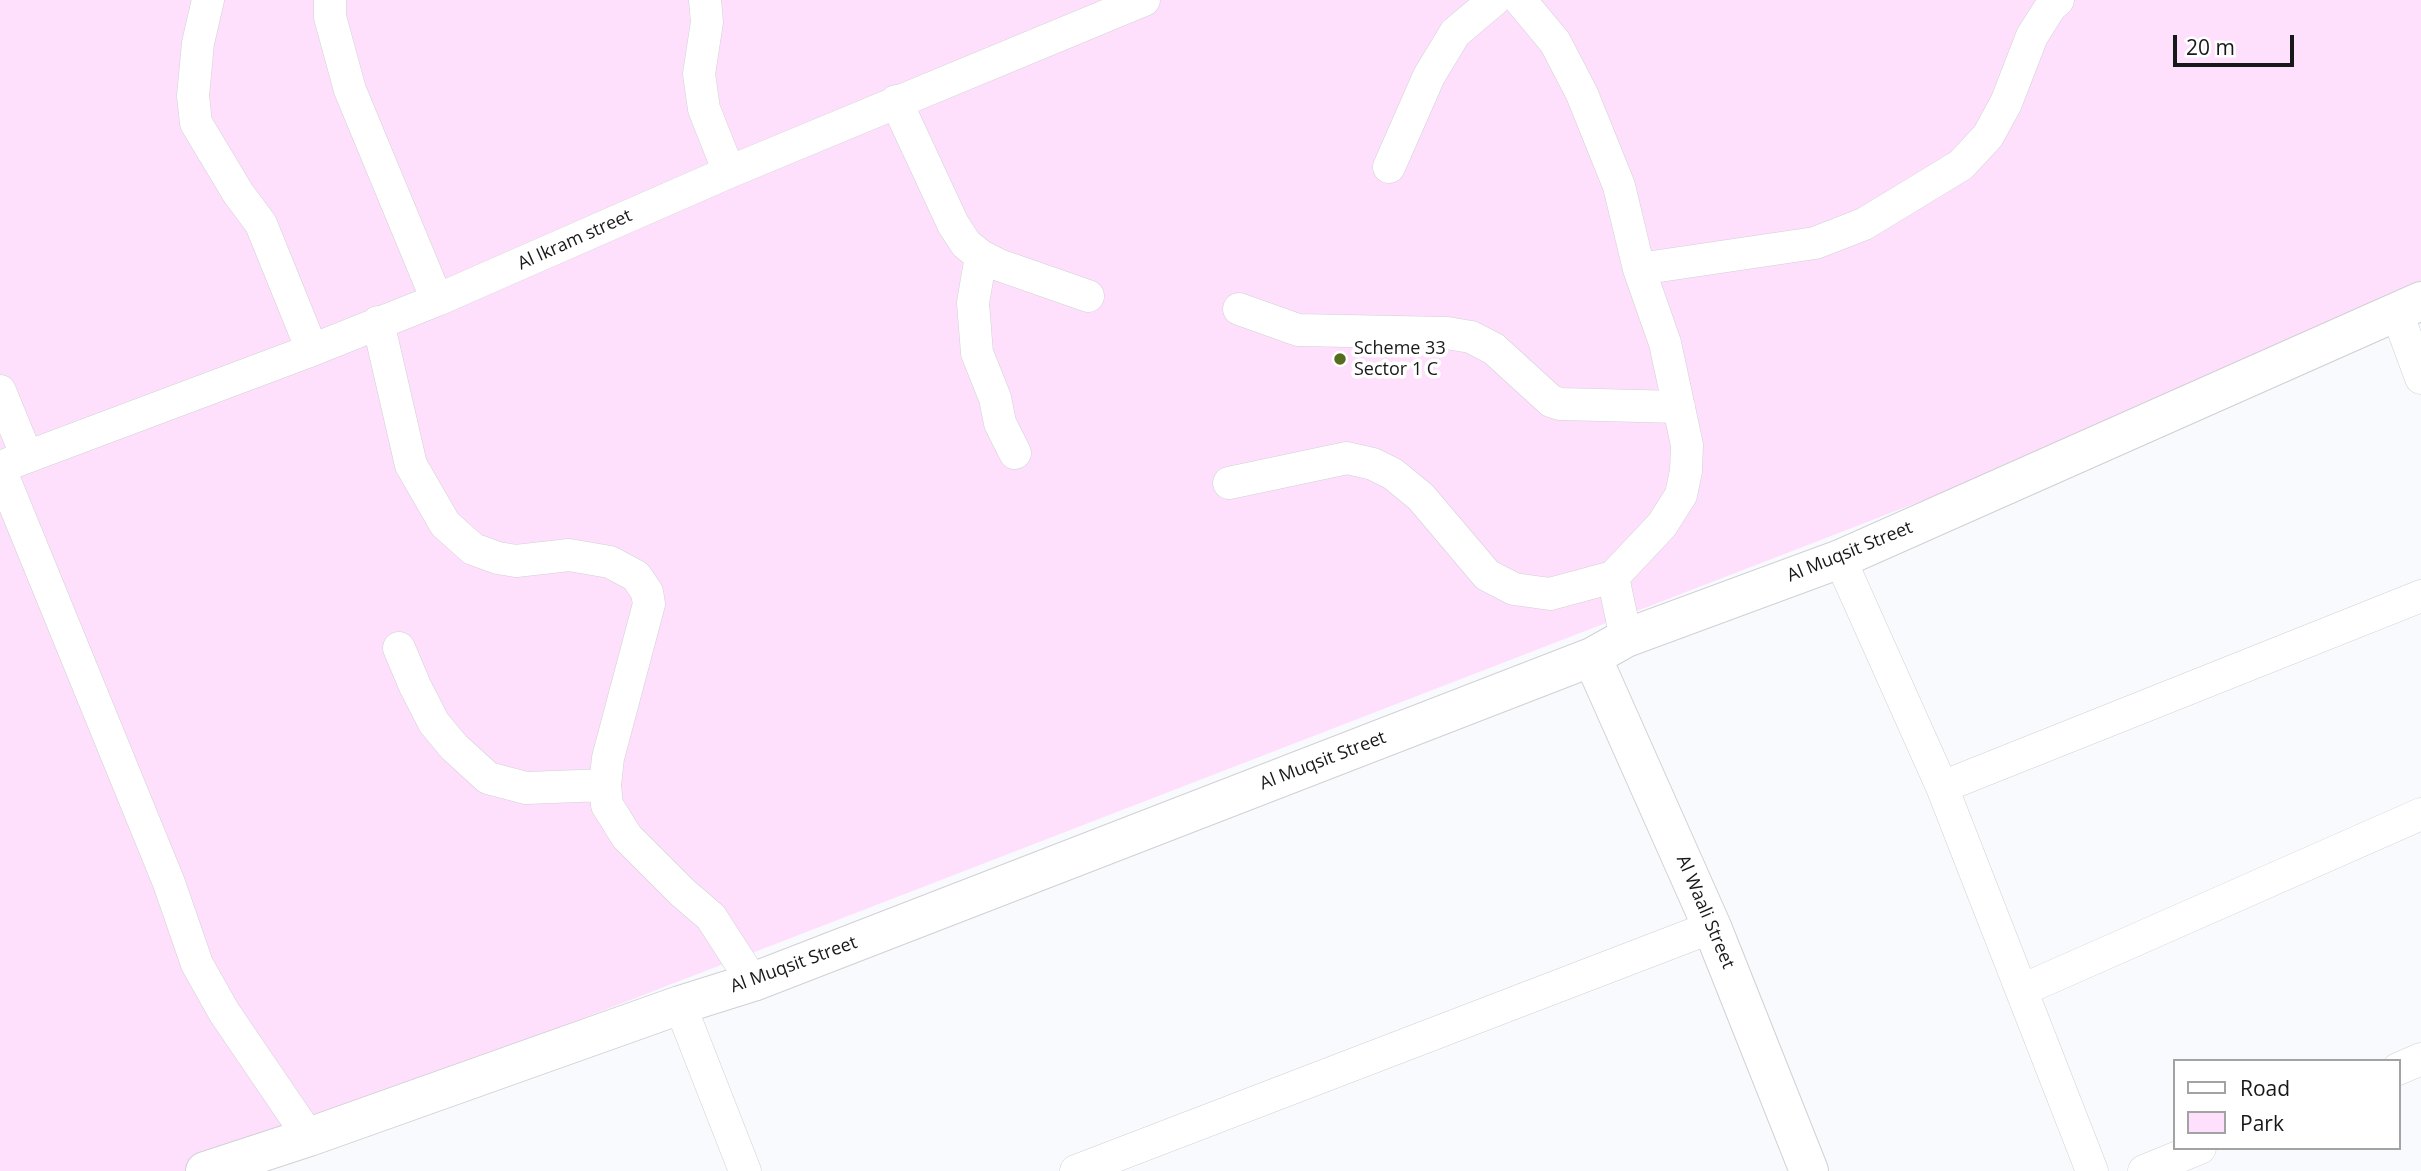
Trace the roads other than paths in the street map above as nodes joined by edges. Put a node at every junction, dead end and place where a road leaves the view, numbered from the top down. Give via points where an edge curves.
1 (208, 0) edge
2 (330, 0) edge
3 (705, 0) edge
4 (1144, 0) edge
5 (1494, 0) edge
6 (1520, 0) edge
7 (2057, 0) edge
8 (895, 101) junction
9 (1389, 167) dead end
10 (729, 172) junction
11 (981, 256) junction
12 (1639, 269) junction
13 (1088, 296) dead end
14 (437, 300) junction
15 (2408, 305) edge
16 (1239, 309) dead end
17 (378, 322) junction
18 (312, 350) junction
19 (2421, 378) edge
20 (0, 391) edge
21 (1679, 408) junction
22 (1015, 453) dead end
23 (9, 464) edge
24 (1229, 483) dead end
25 (1840, 559) junction
26 (1613, 577) junction
27 (2421, 596) edge
28 (1626, 638) junction
29 (399, 648) dead end
30 (1592, 657) junction
31 (605, 785) junction
32 (1942, 787) junction
33 (2421, 814) edge
34 (1712, 927) junction
35 (753, 982) junction
36 (2022, 990) junction
37 (680, 1005) junction
38 (2421, 1059) edge
39 (2400, 1068) edge
40 (309, 1137) junction
41 (2195, 1150) edge
42 (205, 1171) edge
43 (745, 1171) edge
44 (1076, 1171) edge
45 (1809, 1171) edge
46 (2092, 1171) edge
47 (2144, 1171) edge

1 - 18 street via 198,43 193,96 196,123 261,224
2 - 14 street via 330,17 350,90
3 - 10 street via 707,22 699,74 704,109
4 - 8 street, Al Ikram street
5 - 9 street via 1455,33 1429,76
6 - 12 street via 1555,42 1582,94 1619,186
7 - 12 street via 2032,36 1988,136 1961,165 1864,223 1815,243
8 - 10 street, Al Ikram street
8 - 11 street via 953,224
10 - 14 street, Al Ikram street
11 - 13 street
11 - 22 street via 973,303 977,353
12 - 21 street via 1665,343
14 - 17 street, Al Ikram street
15 - 19 street
15 - 25 street, Al Muqsit Street
16 - 21 street via 1298,330 1471,337 1494,349 1551,401
17 - 18 street, Al Ikram street
17 - 31 street via 411,465 445,524 473,549 498,558 516,561 569,555 610,562 636,576 647,592 649,604
18 - 23 street, Al Ikram street
20 - 23 street
21 - 26 street via 1687,445 1681,495 1662,525
23 - 40 street via 197,964 223,1012
24 - 26 street via 1347,458 1373,464 1421,497 1487,575 1514,589 1550,593
25 - 28 street, Al Muqsit Street
25 - 32 street
26 - 28 street
27 - 32 street
28 - 30 street, Al Muqsit Street
29 - 31 street via 434,723 488,778 526,788
30 - 34 street, Al Waali Street
30 - 35 street, Al Muqsit Street
31 - 35 street via 607,805 627,837 711,917
32 - 36 street
33 - 36 street
34 - 44 street
34 - 45 street, Al Waali Street
35 - 37 street, Al Muqsit Street
36 - 46 street
37 - 40 street, Al Muqsit Street
37 - 43 street
38 - 39 street
40 - 42 street, Al Muqsit Street
41 - 47 street

